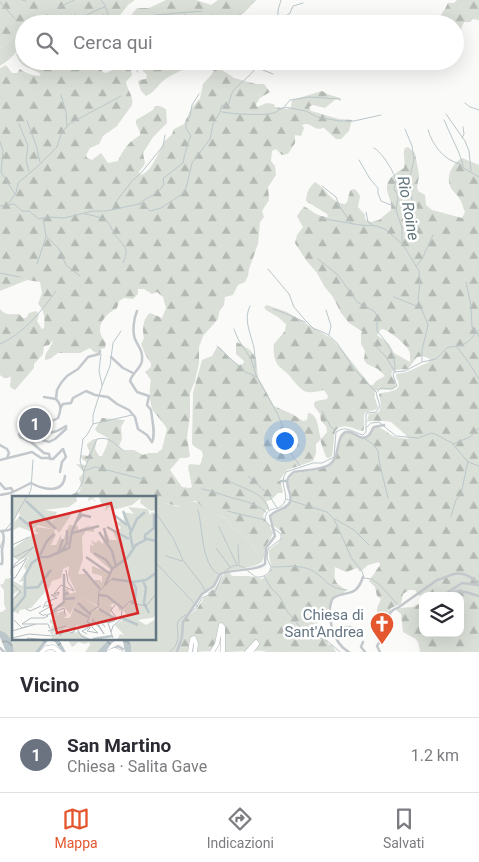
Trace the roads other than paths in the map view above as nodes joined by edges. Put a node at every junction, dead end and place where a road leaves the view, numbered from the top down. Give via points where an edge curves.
1 (137, 311) dead end
2 (100, 352) dead end
3 (111, 357) dead end
4 (134, 374) junction
5 (44, 397) dead end
6 (56, 400) junction
7 (60, 408) junction
8 (384, 425) dead end
9 (1, 446) edge
10 (7, 458) junction
11 (48, 459) junction
12 (0, 460) edge
13 (60, 472) dead end
14 (64, 477) dead end
15 (0, 483) edge
16 (13, 492) junction
17 (0, 495) edge
18 (2, 532) edge
19 (0, 564) edge
20 (363, 577) dead end
21 (479, 584) edge
22 (448, 592) edge
23 (452, 592) edge
24 (479, 596) edge
25 (363, 642) dead end
26 (0, 648) edge
27 (122, 650) edge
28 (4, 652) edge
29 (42, 652) edge
30 (60, 652) edge
31 (108, 652) edge
32 (178, 652) edge
33 (190, 652) edge
34 (194, 652) edge
35 (212, 652) edge
36 (223, 652) edge
37 (349, 652) edge
38 (365, 652) edge
39 (380, 652) edge

1 - 4 street via 134,338 143,351 141,365
2 - 6 street via 88,356 65,378 57,390
3 - 4 street
4 - 7 street via 130,382 136,390 149,396 155,434 152,442 138,428 129,410 108,397 87,391
5 - 6 street
6 - 7 street
7 - 11 street via 57,419 38,427 57,432 67,426 52,441 19,434 50,455
8 - 32 street via 374,427 364,438 349,432 342,435 335,458 327,466 290,475 287,486 290,500 287,506 271,514 274,538 266,548 264,564 219,575 214,586 202,594 182,624
9 - 10 street via 7,449
10 - 11 street via 32,452
10 - 12 street
11 - 13 street via 53,459 62,448 66,458
14 - 16 street via 59,488 40,488 31,483
15 - 16 street via 5,489 12,488
16 - 17 street
18 - 19 street via 5,541
20 - 37 street via 352,592 334,598 330,608 332,630 340,645
21 - 22 street via 462,583
21 - 39 street via 464,574 452,574 437,580 393,610 377,646
23 - 24 street via 461,590
25 - 38 street via 361,647
26 - 28 street
27 - 31 main road
29 - 30 main road via 53,647
33 - 34 main road via 193,638 196,639
35 - 36 main road via 221,624

